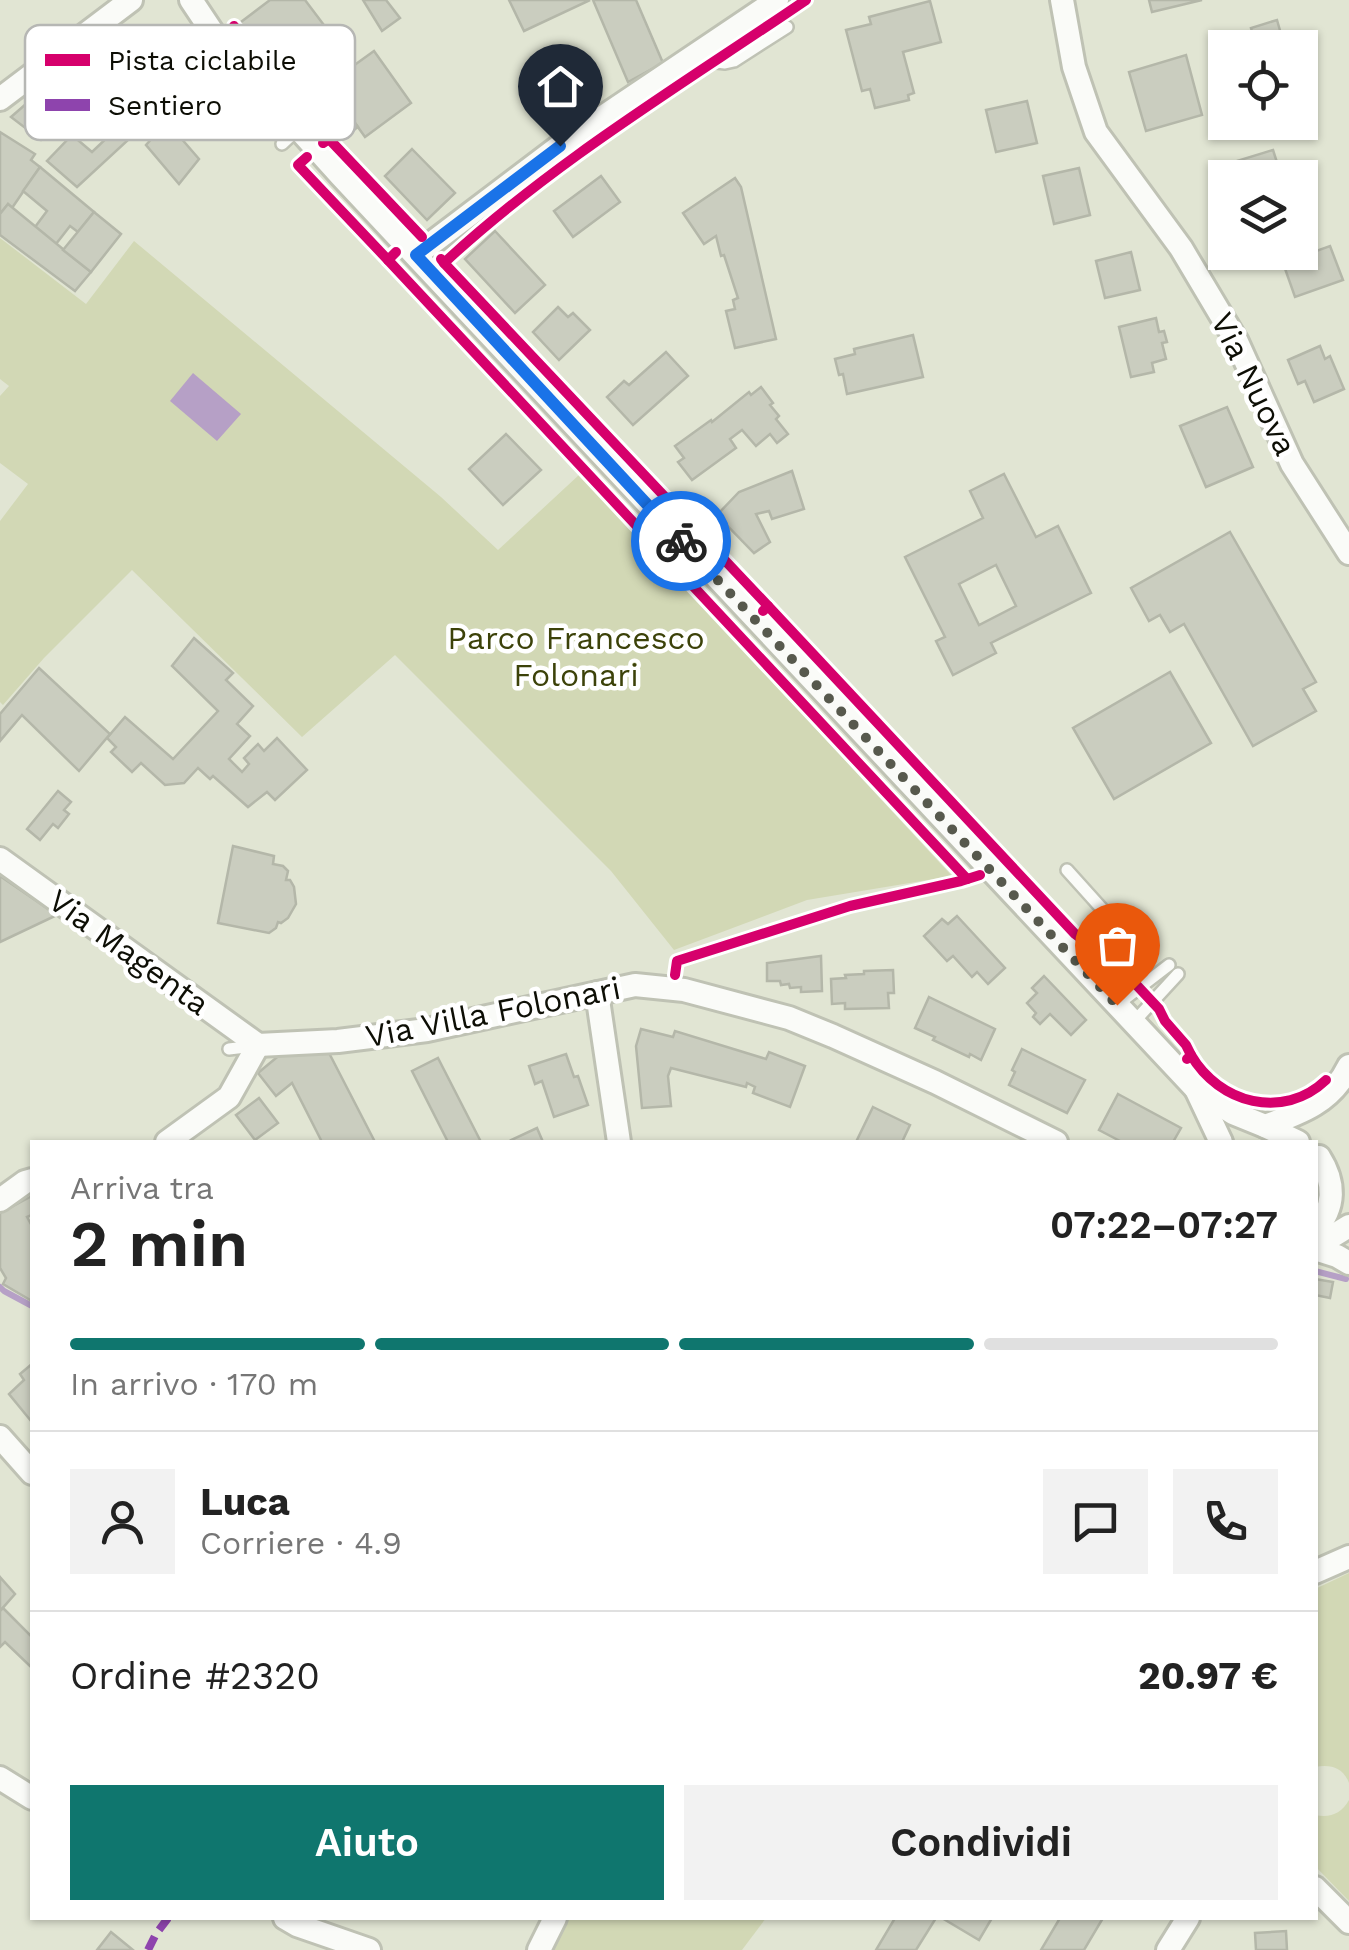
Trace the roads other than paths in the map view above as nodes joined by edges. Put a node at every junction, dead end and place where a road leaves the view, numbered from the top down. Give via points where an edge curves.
1 (131, 0) edge
2 (191, 0) edge
3 (777, 0) edge
4 (1062, 0) edge
5 (97, 25) edge
6 (208, 25) edge
7 (786, 27) dead end
8 (690, 58) junction
9 (25, 81) edge
10 (0, 100) edge
11 (294, 140) edge
12 (416, 255) junction
13 (1349, 554) edge
14 (0, 859) edge
15 (1067, 870) dead end
16 (1072, 958) junction
17 (597, 993) junction
18 (1117, 1005) junction
19 (1133, 1023) junction
20 (258, 1045) junction
21 (229, 1049) dead end
22 (1349, 1066) edge
23 (1196, 1088) junction
24 (1264, 1134) edge
25 (170, 1140) edge
26 (619, 1140) edge
27 (1052, 1140) edge
28 (1220, 1140) edge
29 (1290, 1140) edge
30 (1318, 1157) edge
31 (1318, 1157) edge
32 (1349, 1178) edge
33 (30, 1181) edge
34 (0, 1200) edge
35 (1349, 1226) edge
36 (1318, 1227) edge
37 (1318, 1246) edge
38 (1318, 1249) edge
39 (1349, 1263) edge
40 (0, 1437) edge
41 (30, 1471) edge
42 (1349, 1557) edge
43 (1318, 1571) edge
44 (0, 1778) edge
45 (30, 1797) edge
46 (1318, 1891) edge
47 (288, 1920) edge
48 (555, 1920) edge
49 (1187, 1920) edge
50 (1349, 1922) edge
51 (369, 1950) edge
52 (539, 1950) edge
53 (1168, 1950) edge

1 - 5 street
2 - 6 street
3 - 8 street
4 - 13 street, Via Nuova via 1074,67 1096,132 1181,248 1228,326 1292,464
7 - 8 lane via 734,61
8 - 12 street
9 - 10 street
11 - 12 street
12 - 16 street
14 - 20 street, Via Magenta
15 - 16 lane via 1112,920
16 - 18 street
17 - 20 street, Via Villa Folonari via 427,1030
17 - 26 street
17 - 27 street, Via Villa Folonari via 635,985 684,990 789,1018
18 - 19 street
18 - 19 lane via 1174,969
19 - 23 street
20 - 21 lane
20 - 25 street via 228,1098
22 - 24 street via 1321,1101
23 - 24 street
23 - 28 street
24 - 29 street
30 - 32 street
31 - 36 street via 1332,1188
33 - 34 street
35 - 37 street
38 - 39 street
40 - 41 street
42 - 43 street
44 - 45 street
46 - 50 street
47 - 51 street
48 - 52 street
49 - 53 street

